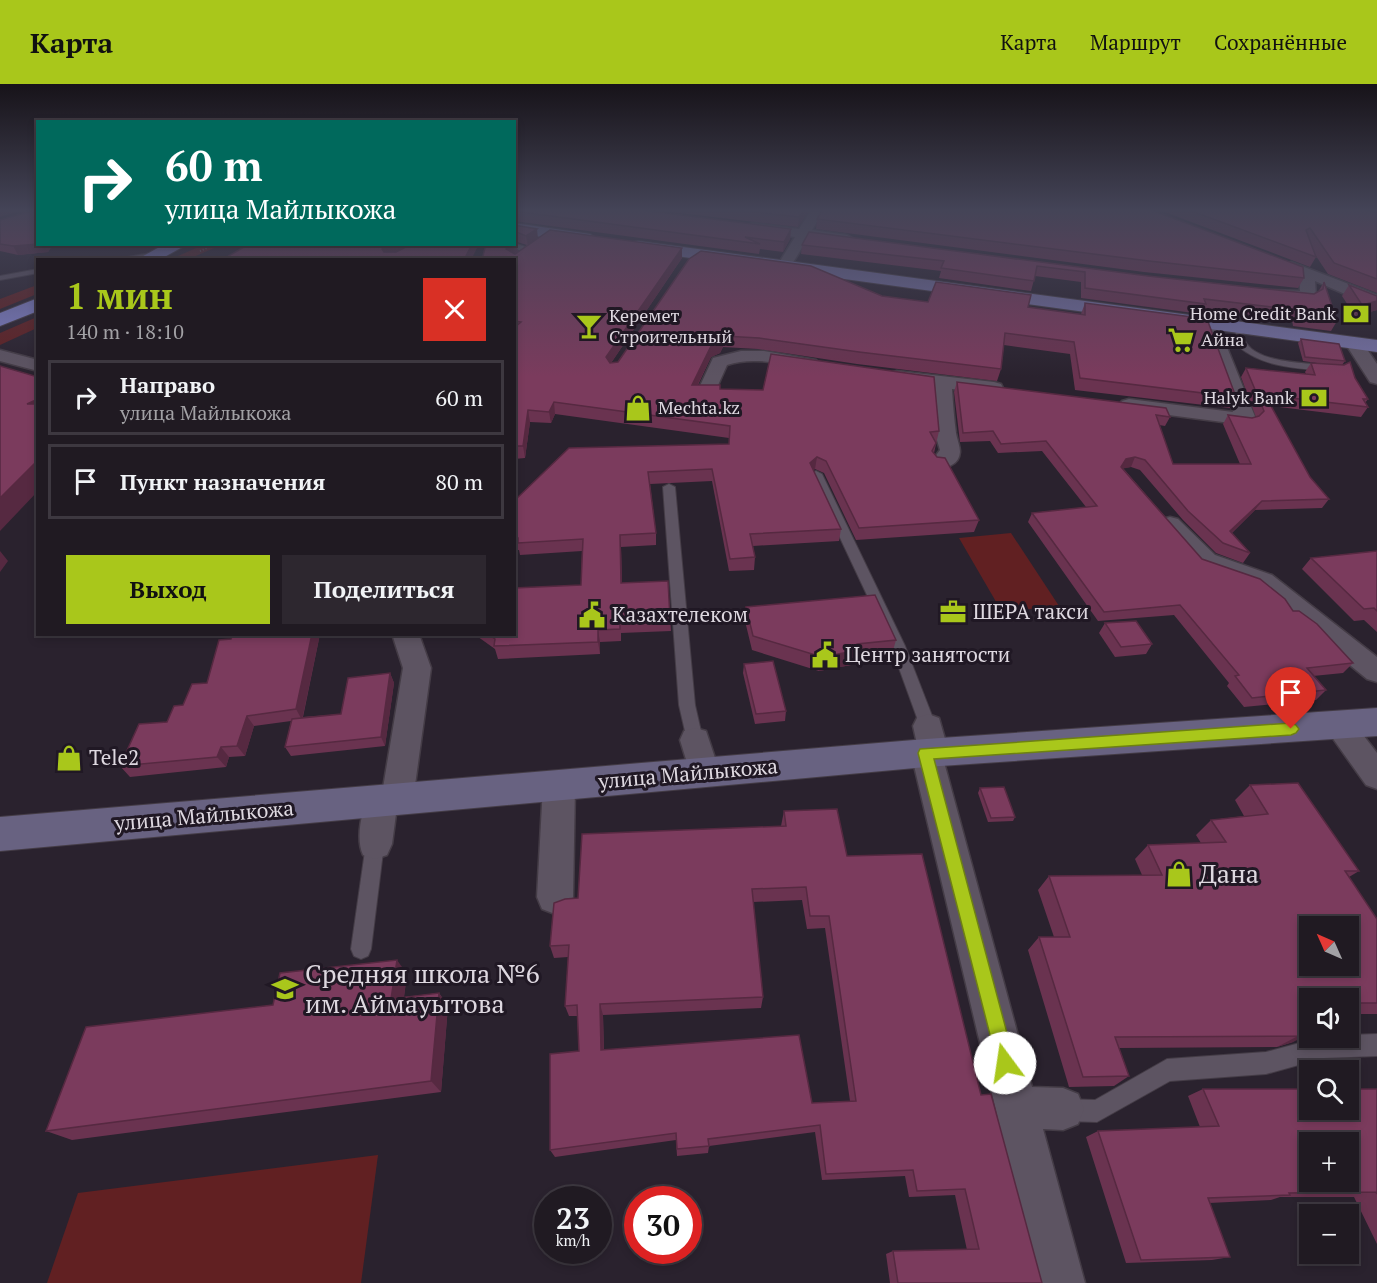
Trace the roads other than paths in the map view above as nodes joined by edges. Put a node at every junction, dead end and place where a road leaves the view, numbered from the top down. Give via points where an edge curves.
1 (770, 265) edge
2 (1289, 265) edge
3 (784, 266) joint
4 (36, 271) edge
5 (1307, 272) junction
6 (0, 278) edge
7 (1257, 291) edge
8 (1377, 303) edge
9 (36, 305) edge
10 (0, 320) edge
11 (1210, 325) junction
12 (1237, 328) junction
13 (1354, 343) junction
14 (1377, 346) edge
15 (0, 355) edge
16 (36, 365) edge
17 (825, 366) edge
18 (1338, 369) edge
19 (879, 375) edge
20 (1377, 378) edge
21 (942, 382) junction
22 (708, 388) edge
23 (1012, 390) edge
24 (1113, 403) edge
25 (942, 462) edge
26 (816, 474) edge
27 (669, 487) edge
28 (1158, 510) edge
29 (406, 636) edge
30 (1377, 672) edge
31 (1377, 722) edge
32 (1339, 726) junction
33 (929, 744) junction
34 (700, 756) junction
35 (1377, 776) edge
36 (559, 786) junction
37 (389, 801) junction
38 (0, 834) edge
39 (375, 844) joint
40 (555, 897) dead end
41 (361, 949) dead end
42 (1377, 1045) edge
43 (1017, 1107) junction
44 (1064, 1110) joint
45 (1061, 1283) edge

1 - 3 main road
2 - 5 street
3 - 11 main road
4 - 6 lane
5 - 7 street via 1308,297
5 - 8 street
9 - 10 highway
11 - 12 main road
11 - 24 street via 1246,419
12 - 13 main road
12 - 18 lane via 1242,345 1261,356 1290,364
13 - 14 main road
13 - 20 street
15 - 16 street
17 - 22 street via 733,356 719,362
19 - 21 street
21 - 23 street
21 - 25 street via 950,450
26 - 33 lane via 898,646
27 - 34 lane via 687,705
28 - 30 street via 1206,561 1263,580
29 - 37 street via 417,668
31 - 32 street, улица Майлыкожа
32 - 33 street, улица Майлыкожа
32 - 35 street
33 - 34 street, улица Майлыкожа
33 - 43 street
34 - 36 street, улица Майлыкожа
36 - 37 street, улица Майлыкожа
36 - 40 street
37 - 38 street, улица Майлыкожа
37 - 39 street
39 - 41 lane
42 - 44 lane via 1324,1047 1266,1063 1167,1070 1097,1111
43 - 44 street
43 - 45 street

